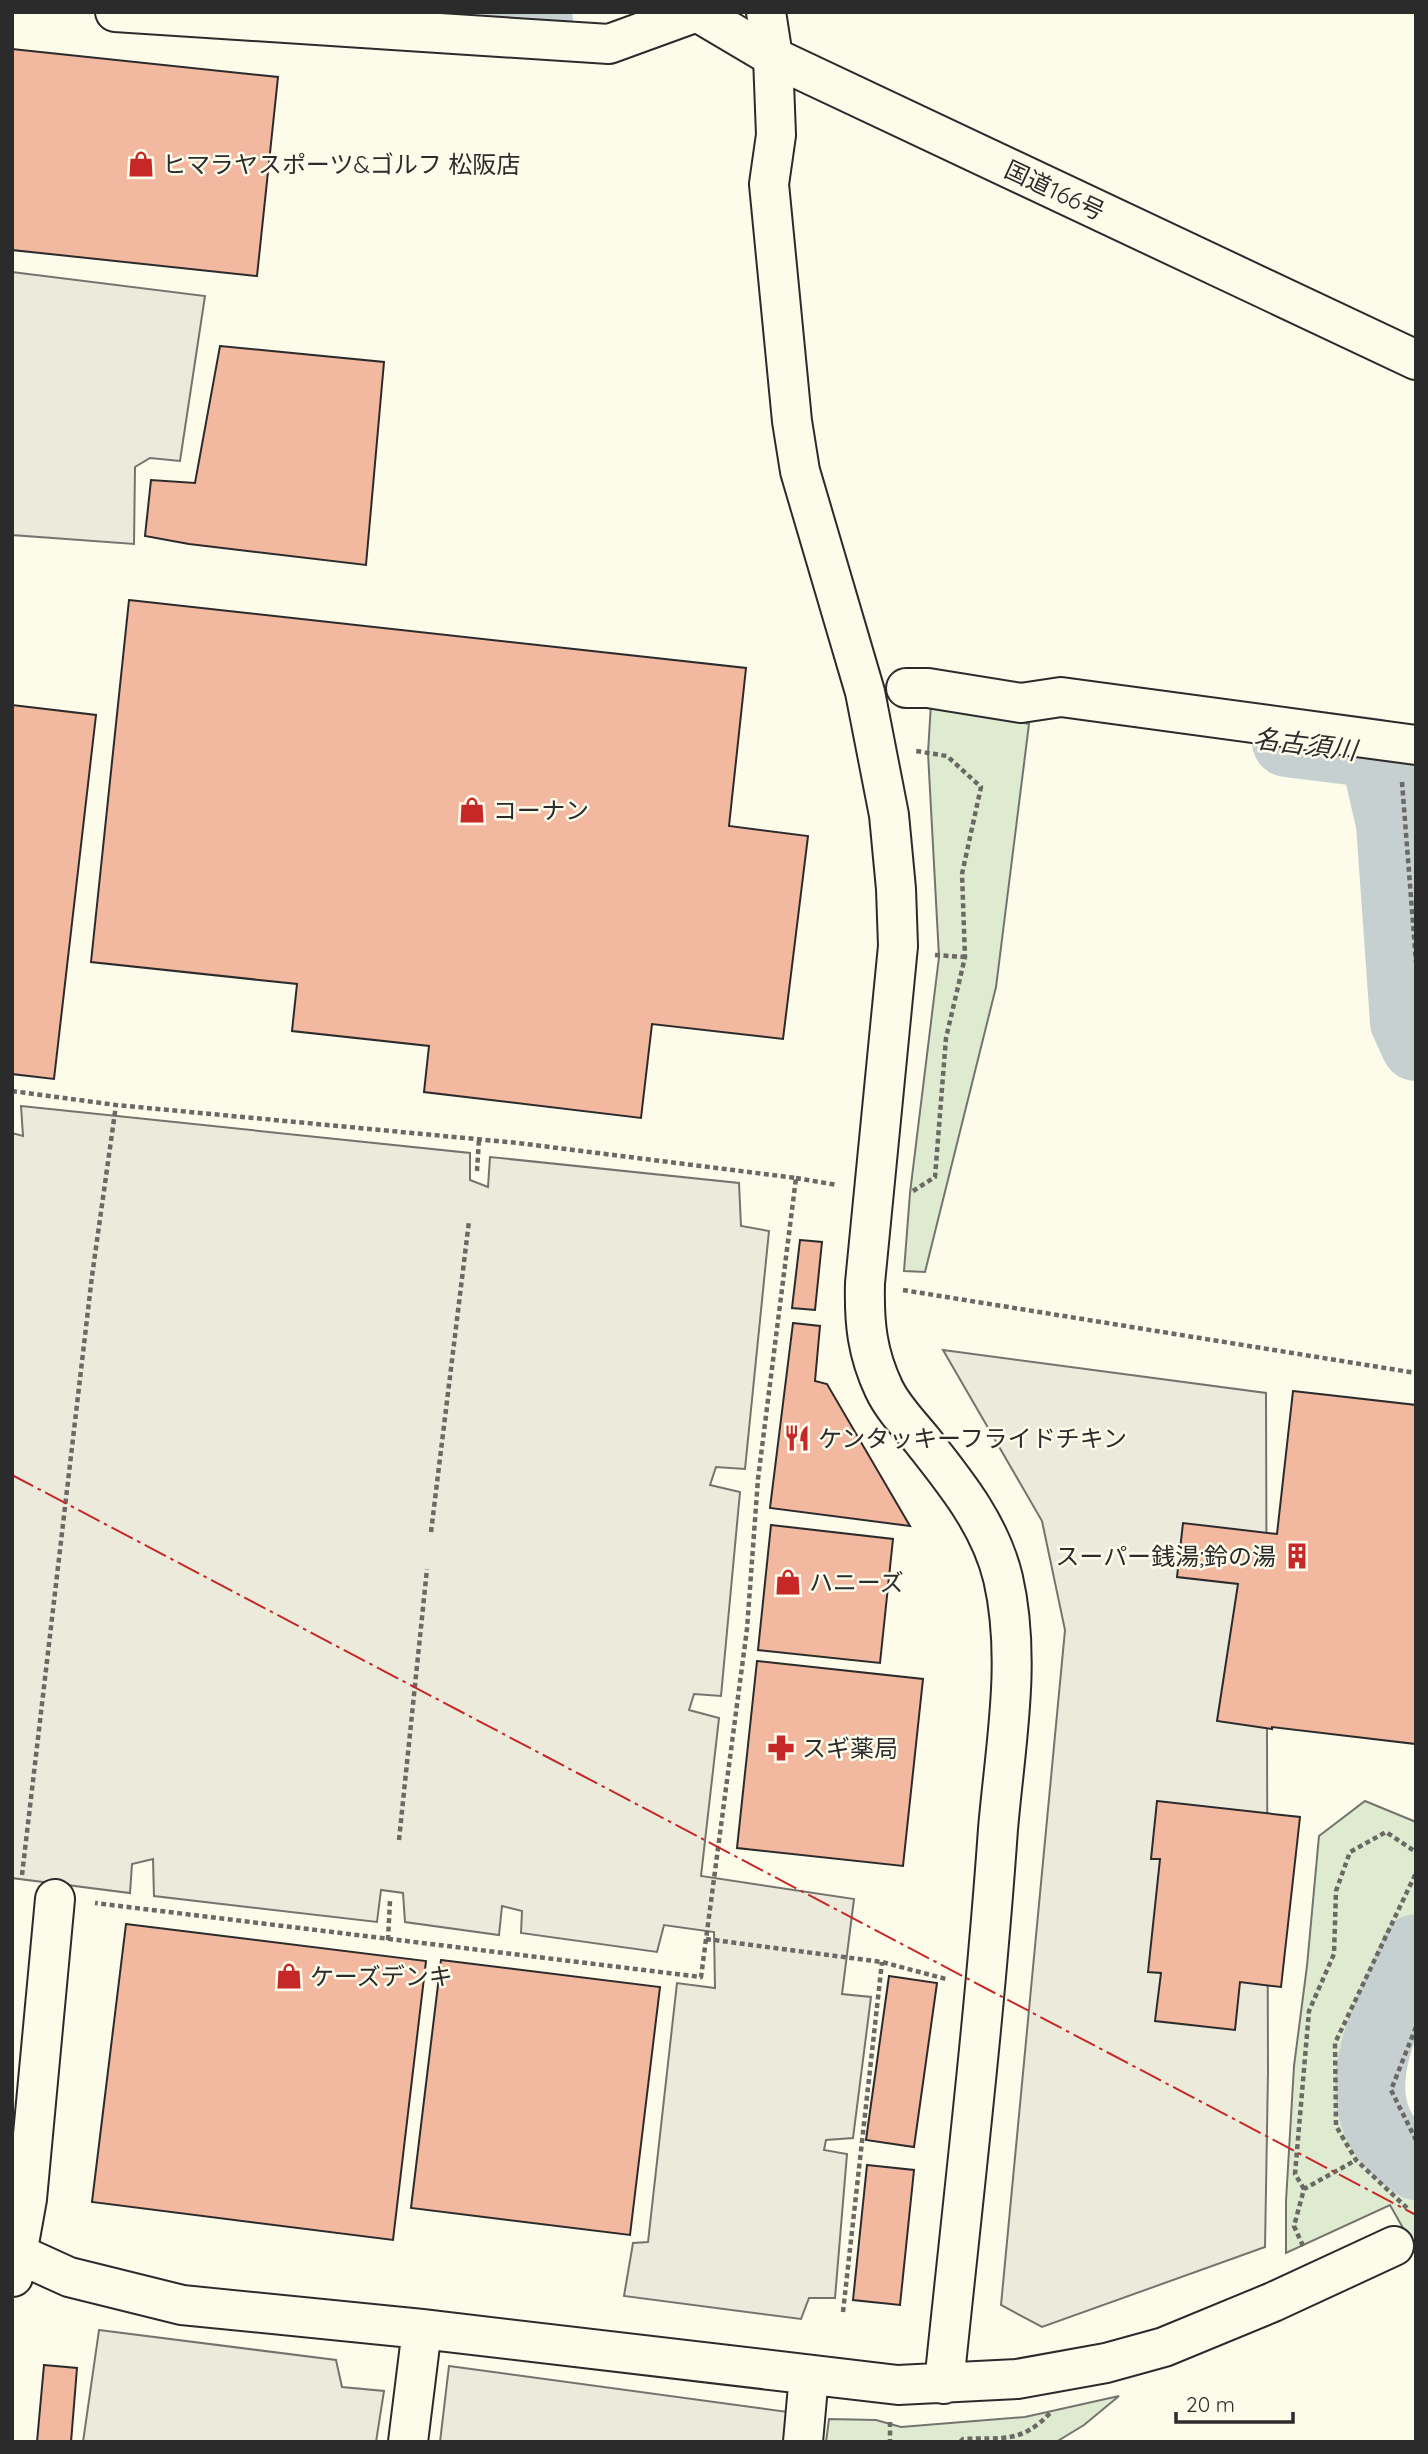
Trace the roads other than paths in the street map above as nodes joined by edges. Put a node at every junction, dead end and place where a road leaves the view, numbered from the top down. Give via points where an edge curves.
1 (116, 12) edge
2 (697, 12) edge
3 (766, 12) edge
4 (773, 57) junction
5 (1416, 360) edge
6 (906, 688) dead end
7 (1407, 744) edge
8 (55, 1899) road end
9 (1394, 2246) dead end
10 (13, 2261) edge
11 (422, 2329) junction
12 (809, 2375) junction
13 (944, 2384) junction
14 (408, 2442) edge
15 (803, 2442) edge

1 - 2 main road via 609,44
2 - 4 main road, 国道166号
3 - 4 main road
4 - 5 main road, 国道166号
4 - 13 main road via 776,135 769,184 792,421 800,471 865,692 889,815 896,890 898,946 864,1283 864,1326 886,1392 973,1508 992,1545 1010,1626 1011,1680 991,1941
6 - 7 main road via 1021,704 1062,697
8 - 10 main road via 27,2199
9 - 13 main road via 1164,2347 1017,2379
10 - 11 main road via 182,2305
11 - 12 main road
11 - 14 main road
12 - 13 main road via 898,2385
12 - 15 main road

